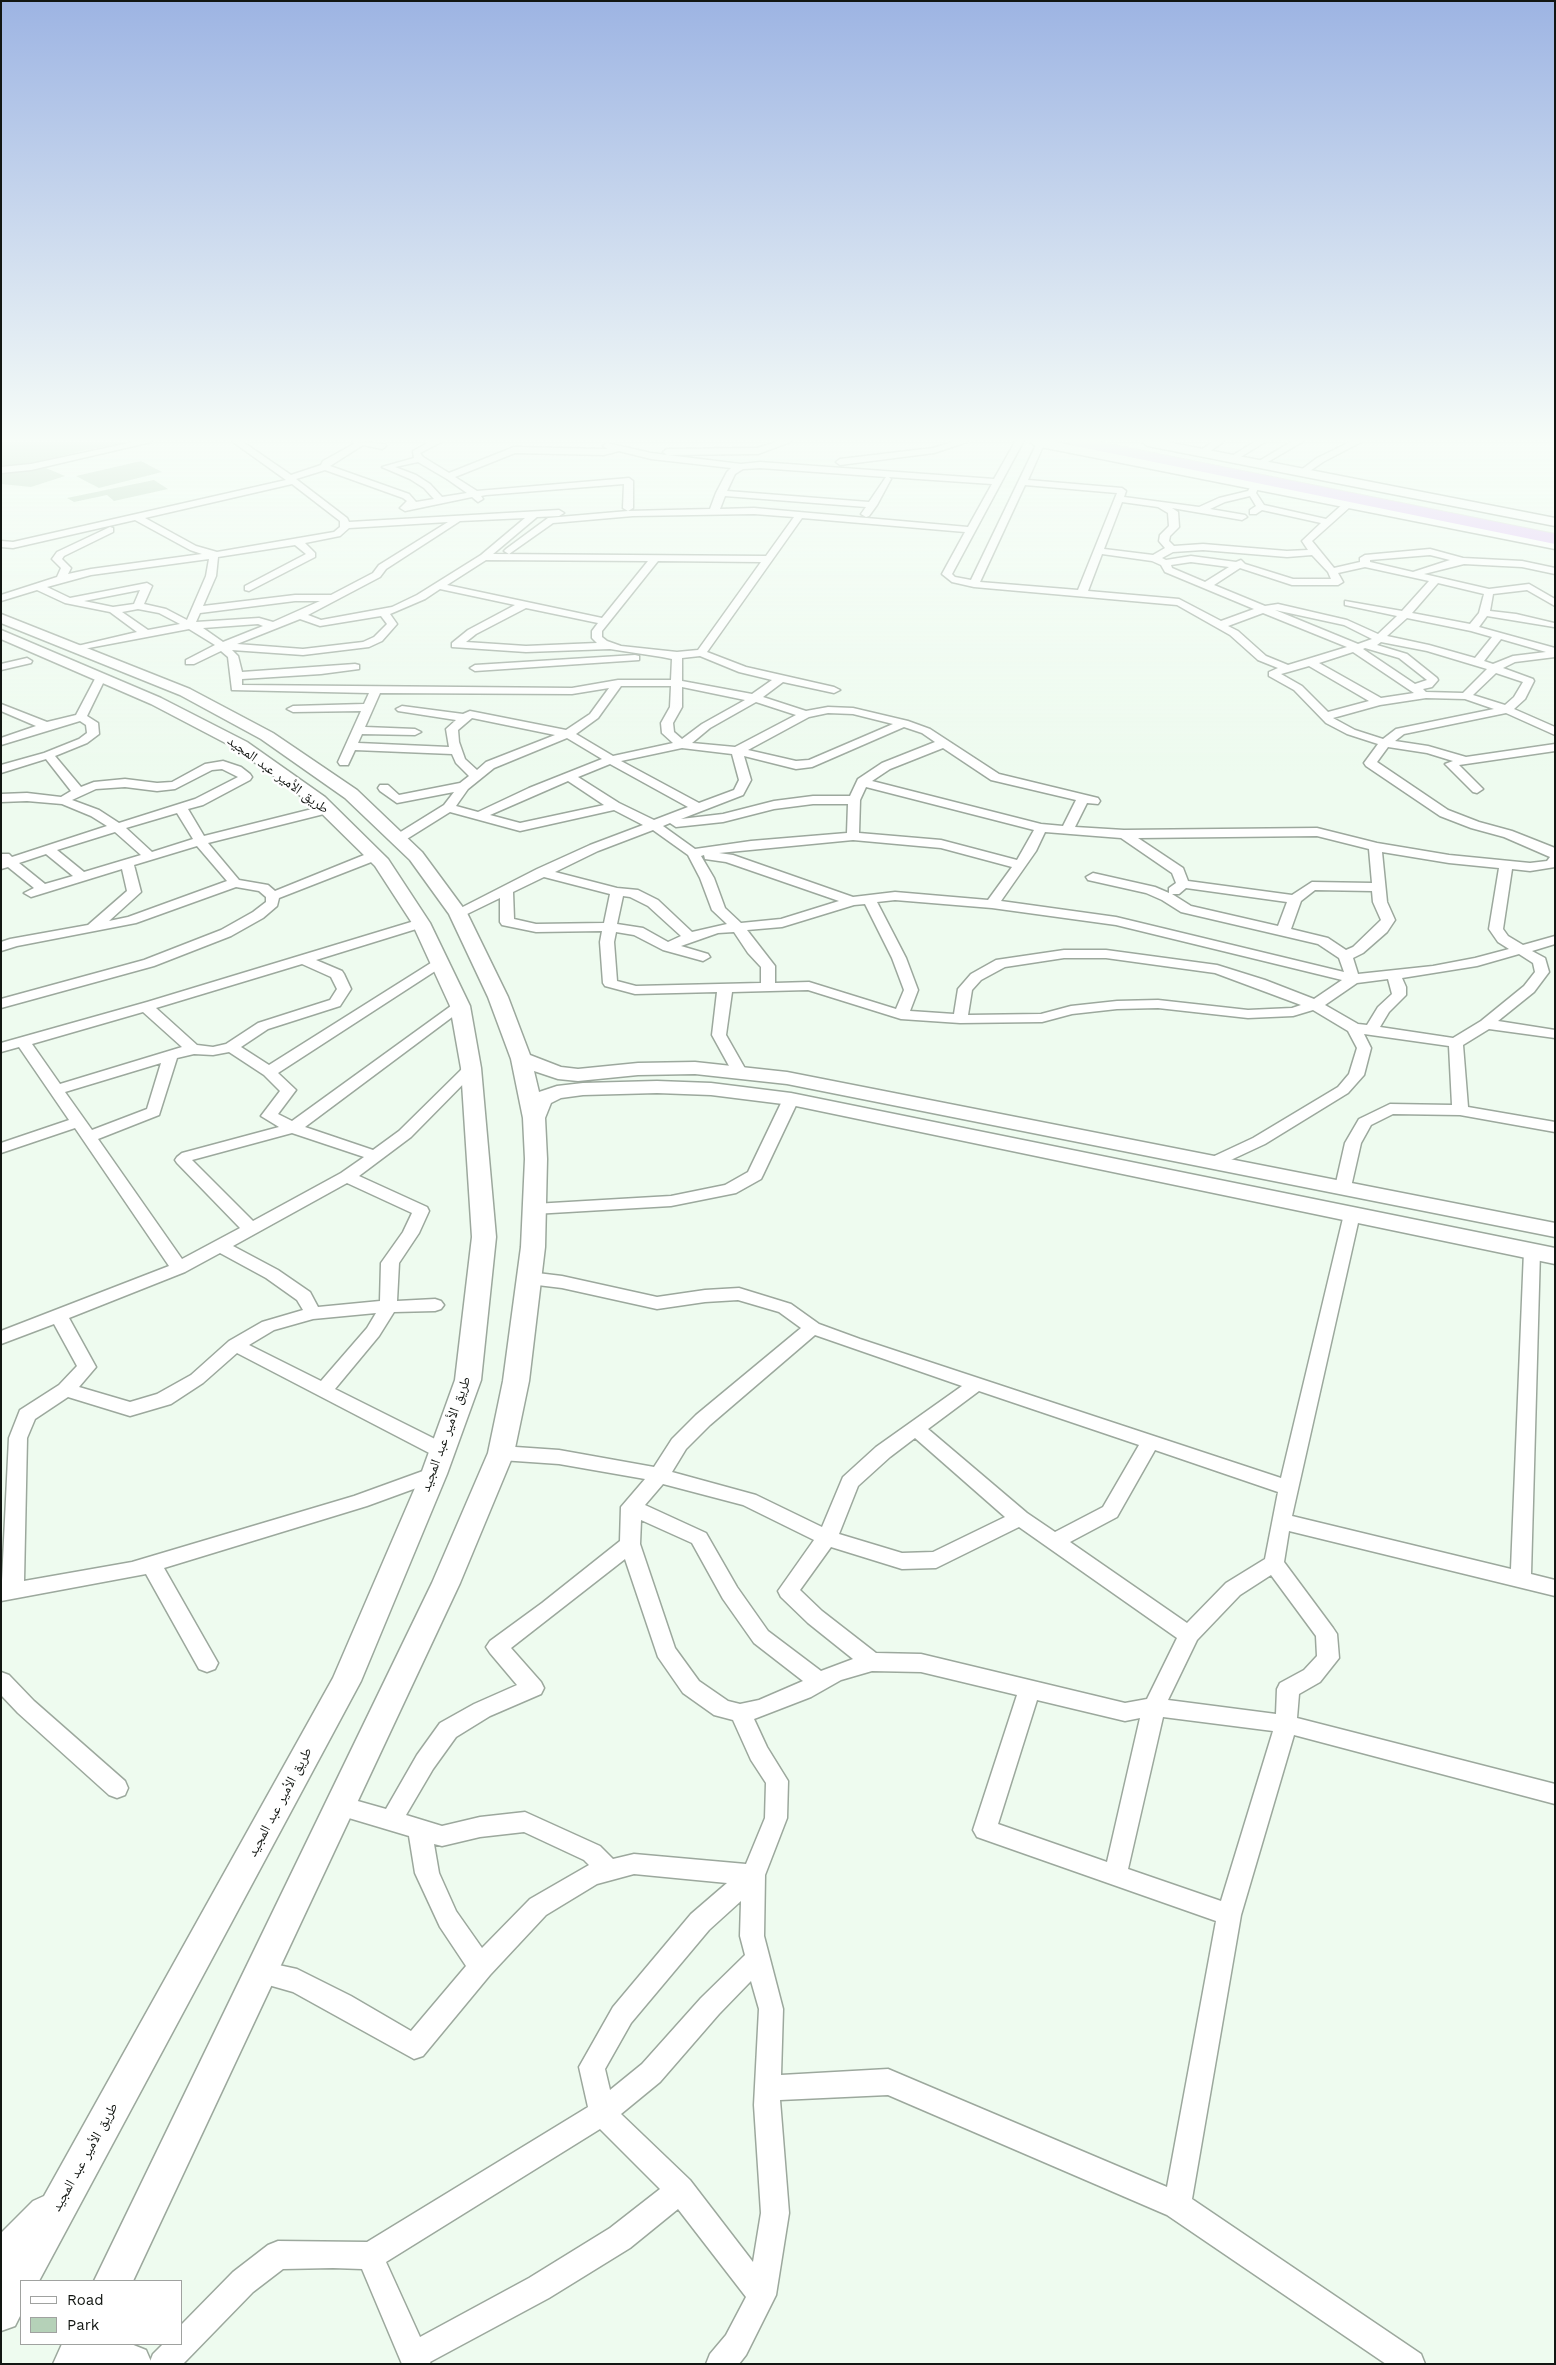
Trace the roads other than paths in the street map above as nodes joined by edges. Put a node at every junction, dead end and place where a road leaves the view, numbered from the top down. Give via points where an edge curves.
1 (64, 552) edge
2 (208, 552) edge
3 (225, 552) edge
4 (308, 552) edge
5 (405, 552) edge
6 (490, 552) edge
7 (774, 552) edge
8 (958, 552) edge
9 (989, 552) edge
10 (1097, 552) edge
11 (1109, 552) edge
12 (1165, 552) edge
13 (1244, 552) edge
14 (1270, 552) edge
15 (1309, 552) edge
16 (1314, 552) edge
17 (1426, 552) edge
18 (1431, 552) edge
19 (214, 554) junction
20 (484, 557) junction
21 (655, 558) junction
22 (1154, 558) junction
23 (769, 559) junction
24 (1464, 561) junction
25 (1165, 563) junction
26 (1365, 564) junction
27 (1240, 565) junction
28 (1332, 571) junction
29 (1555, 571) edge
30 (1413, 575) junction
31 (61, 578) junction
32 (1555, 579) edge
33 (1436, 581) junction
34 (974, 584) junction
35 (440, 586) junction
36 (1206, 586) junction
37 (39, 587) junction
38 (249, 588) dead end
39 (1489, 592) junction
40 (1344, 593) junction
41 (1082, 594) junction
42 (1541, 594) junction
43 (1, 598) edge
44 (334, 598) junction
45 (69, 600) junction
46 (1555, 603) edge
47 (524, 605) junction
48 (138, 606) junction
49 (113, 610) junction
50 (196, 610) junction
51 (1261, 610) junction
52 (384, 613) junction
53 (1484, 613) junction
54 (1405, 614) junction
55 (300, 615) junction
56 (1, 618) edge
57 (605, 622) junction
58 (1347, 623) junction
59 (1220, 625) junction
60 (189, 626) junction
61 (273, 626) junction
62 (1473, 628) junction
63 (1552, 628) edge
64 (146, 633) junction
65 (1, 634) edge
66 (1498, 635) junction
67 (1379, 638) junction
68 (222, 646) junction
69 (611, 646) junction
70 (1360, 648) junction
71 (78, 649) junction
72 (1555, 653) edge
73 (701, 654) junction
74 (677, 655) junction
75 (27, 661) dead end
76 (190, 662) dead end
77 (1310, 662) junction
78 (1477, 662) junction
79 (1, 667) edge
80 (355, 667) dead end
81 (475, 668) dead end
82 (1286, 668) junction
83 (1495, 668) junction
84 (237, 676) junction
85 (101, 677) junction
86 (780, 678) junction
87 (618, 683) junction
88 (678, 683) junction
89 (308, 688) junction
90 (376, 690) junction
91 (834, 690) dead end
92 (424, 691) junction
93 (1419, 692) junction
94 (1466, 696) junction
95 (754, 698) junction
96 (1379, 702) junction
97 (1, 707) edge
98 (368, 707) junction
99 (293, 709) junction
100 (402, 709) junction
101 (1506, 710) junction
102 (806, 714) junction
103 (1326, 716) junction
104 (81, 717) junction
105 (464, 718) junction
106 (284, 719) dead end
107 (904, 724) junction
108 (46, 726) junction
109 (358, 730) junction
110 (387, 731) junction
111 (415, 732) dead end
112 (1555, 732) edge
113 (568, 734) junction
114 (1, 742) edge
115 (944, 743) junction
116 (1386, 743) junction
117 (682, 745) junction
118 (352, 746) junction
119 (1555, 747) edge
120 (456, 751) junction
121 (737, 751) junction
122 (48, 755) junction
123 (611, 760) junction
124 (1467, 761) junction
125 (344, 762) dead end
126 (1, 770) edge
127 (476, 776) junction
128 (569, 777) junction
129 (862, 782) junction
130 (464, 786) junction
131 (384, 788) dead end
132 (1477, 789) dead end
133 (79, 792) junction
134 (1, 798) edge
135 (854, 800) junction
136 (64, 801) junction
137 (615, 806) junction
138 (181, 808) junction
139 (448, 808) junction
140 (698, 808) junction
141 (328, 809) junction
142 (479, 816) junction
143 (654, 826) junction
144 (117, 827) junction
145 (1042, 828) junction
146 (1067, 830) junction
147 (1124, 834) junction
148 (853, 836) junction
149 (398, 839) junction
150 (200, 841) junction
151 (1376, 847) junction
152 (48, 849) junction
153 (693, 853) junction
154 (374, 856) junction
155 (150, 857) junction
156 (4, 860) edge
157 (1554, 862) edge
158 (127, 864) junction
159 (1020, 865) junction
160 (1506, 865) junction
161 (542, 872) junction
162 (1093, 876) dead end
163 (82, 878) junction
164 (235, 883) junction
165 (1182, 884) junction
166 (1378, 887) junction
167 (506, 890) junction
168 (617, 892) junction
169 (273, 896) junction
170 (1167, 897) junction
171 (1294, 898) junction
172 (868, 899) junction
173 (852, 901) junction
174 (992, 904) junction
175 (458, 913) junction
176 (421, 923) junction
177 (737, 926) junction
178 (611, 927) junction
179 (92, 929) junction
180 (1283, 931) junction
181 (690, 937) junction
182 (1555, 940) edge
183 (1, 947) edge
184 (668, 947) junction
185 (1520, 950) junction
186 (1345, 956) junction
187 (703, 957) dead end
188 (302, 959) junction
189 (1280, 960) junction
190 (439, 964) junction
191 (1392, 974) junction
192 (1352, 979) junction
193 (1260, 983) junction
194 (768, 987) junction
195 (725, 988) junction
196 (1, 1004) edge
197 (1315, 1005) junction
198 (460, 1006) junction
199 (146, 1007) junction
200 (901, 1015) junction
201 (960, 1019) junction
202 (1486, 1024) junction
203 (1354, 1028) junction
204 (1371, 1031) junction
205 (1555, 1034) edge
206 (23, 1042) junction
207 (1456, 1043) junction
208 (231, 1047) junction
209 (1, 1048) edge
210 (193, 1048) junction
211 (171, 1055) junction
212 (521, 1059) junction
213 (471, 1068) junction
214 (269, 1072) junction
215 (739, 1072) junction
216 (56, 1090) junction
217 (791, 1099) junction
218 (1460, 1110) junction
219 (534, 1118) junction
220 (78, 1122) junction
221 (293, 1128) junction
222 (1555, 1128) edge
223 (89, 1137) junction
224 (1, 1148) edge
225 (376, 1156) junction
226 (1214, 1162) junction
227 (347, 1178) junction
228 (1343, 1187) junction
229 (534, 1209) junction
230 (1352, 1214) junction
231 (252, 1230) junction
232 (1555, 1230) edge
233 (221, 1246) junction
234 (1532, 1251) junction
235 (1555, 1256) edge
236 (179, 1268) junction
237 (529, 1278) junction
238 (435, 1305) dead end
239 (388, 1307) junction
240 (313, 1313) junction
241 (58, 1315) junction
242 (813, 1328) junction
243 (1, 1338) edge
244 (235, 1345) junction
245 (975, 1385) junction
246 (66, 1390) junction
247 (323, 1391) junction
248 (916, 1429) junction
249 (1151, 1441) junction
250 (501, 1453) junction
251 (438, 1462) junction
252 (659, 1476) junction
253 (1289, 1488) junction
254 (631, 1508) junction
255 (1020, 1518) junction
256 (1281, 1521) junction
257 (827, 1538) junction
258 (1054, 1542) junction
259 (630, 1544) junction
260 (1274, 1563) junction
261 (151, 1564) junction
262 (1521, 1579) junction
263 (1555, 1588) edge
264 (7, 1593) edge
265 (1189, 1635) junction
266 (872, 1662) junction
267 (208, 1663) dead end
268 (1, 1681) edge
269 (820, 1682) junction
270 (1030, 1689) junction
271 (1154, 1707) junction
272 (740, 1713) junction
273 (1286, 1724) junction
274 (118, 1788) dead end
275 (1555, 1794) edge
276 (340, 1806) junction
277 (391, 1821) junction
278 (420, 1830) junction
279 (610, 1871) junction
280 (753, 1875) junction
281 (1115, 1876) junction
282 (1229, 1916) junction
283 (758, 1958) junction
284 (481, 1967) junction
285 (260, 1972) junction
286 (767, 2088) junction
287 (602, 2113) junction
288 (680, 2190) junction
289 (65, 2193) junction
290 (1177, 2205) junction
291 (370, 2256) junction
292 (1, 2260) edge
293 (113, 2280) edge
294 (762, 2295) junction
295 (1, 2312) edge
296 (182, 2345) edge
297 (182, 2345) edge
298 (80, 2351) edge
299 (416, 2360) edge
300 (132, 2364) edge
301 (163, 2364) edge
302 (720, 2364) edge
303 (1411, 2364) edge

1 - 31 street via 58,559 66,568
2 - 19 street
3 - 19 street
4 - 38 street via 312,556
5 - 44 street via 382,567 377,575
6 - 20 street
7 - 23 street
8 - 34 street via 947,574 952,579
9 - 34 street
10 - 41 street
11 - 22 street
12 - 22 street
13 - 27 street
14 - 15 street
16 - 28 street
17 - 26 street via 1365,558
18 - 24 street
19 - 31 street
19 - 50 street via 211,576
20 - 21 street
20 - 35 street
21 - 23 street
21 - 57 street
22 - 25 street
23 - 73 street
24 - 29 street via 1522,564
24 - 30 street
25 - 27 street via 1191,559
25 - 36 street via 1168,570
26 - 28 street
26 - 30 street
27 - 36 street
27 - 40 street via 1292,582
28 - 40 street
30 - 33 street
31 - 37 street
32 - 42 street
33 - 39 street
33 - 54 street
34 - 41 street
35 - 47 street
35 - 52 street via 422,598
36 - 51 street
37 - 43 street
37 - 45 street
39 - 42 street via 1529,587
39 - 53 street
40 - 54 street
40 - 58 street
41 - 59 street via 1179,602
42 - 46 street
44 - 50 street via 295,598
44 - 55 street
45 - 48 street via 147,586
45 - 49 street
46 - 63 street
47 - 57 street
47 - 69 street via 472,632 456,645 526,649
48 - 49 street
48 - 60 street via 162,611
49 - 64 street
50 - 60 street
51 - 58 street via 1278,607
51 - 59 street
51 - 70 street
52 - 55 street via 320,623
52 - 68 street via 392,624 378,639 365,645 302,652
53 - 62 street
53 - 63 street via 1516,617
54 - 62 street
54 - 67 street
55 - 61 street
56 - 71 main road, طريق الأمير عبد المجيد
57 - 69 street via 597,638
58 - 67 street
59 - 82 street via 1262,658
60 - 61 street via 259,621
60 - 64 street
60 - 68 street
61 - 68 street
62 - 66 street
64 - 71 street
65 - 85 main road, طريق الأمير عبد المجيد
66 - 72 street
66 - 78 street
67 - 70 street
67 - 78 street
68 - 76 street
68 - 84 street via 233,656
69 - 74 street
70 - 77 street
70 - 93 street
70 - 93 street via 1403,656 1433,680
71 - 149 main road, طريق الأمير عبد المجيد via 185,692 267,736 351,794
72 - 83 street via 1513,660
73 - 74 street
73 - 86 street via 743,670
74 - 81 street
74 - 88 street
75 - 79 street
77 - 82 street
77 - 96 street
78 - 83 street
80 - 84 street
82 - 103 street via 1273,674 1298,688
83 - 94 street
83 - 101 street via 1529,681 1519,699
84 - 89 street via 236,688
85 - 104 street
85 - 141 main road, طريق الأمير عبد المجيد via 156,700 241,745
86 - 91 street
86 - 95 street
87 - 88 street
87 - 92 street via 572,691
87 - 113 street via 594,716
88 - 95 street
88 - 117 street via 676,708 667,723 668,733
89 - 90 street
89 - 99 street
90 - 92 street
90 - 98 street
92 - 100 street
93 - 94 street
93 - 96 street
94 - 101 street
95 - 102 street
95 - 117 street via 706,726
96 - 103 street
97 - 108 street
98 - 99 street
98 - 109 street
99 - 106 street
100 - 105 street
100 - 110 street
101 - 112 street
101 - 116 street via 1400,731
102 - 107 street via 828,710 853,711
102 - 121 street
103 - 116 street via 1352,732
104 - 108 street
104 - 122 street via 92,723 93,734
105 - 113 street via 470,714
105 - 120 street via 452,729
107 - 115 street via 926,731
107 - 121 street via 812,763 796,765
108 - 114 street
109 - 110 street
109 - 118 street
110 - 111 street
113 - 123 street
113 - 127 street via 490,765
115 - 129 street via 886,766
115 - 146 street via 995,777 1089,800
116 - 124 street
116 - 157 street via 1370,763 1444,812 1550,851
117 - 121 street
117 - 123 street
118 - 120 street
118 - 125 street
119 - 124 street
120 - 127 street
121 - 140 street via 745,780 739,792
122 - 126 street
122 - 133 street
123 - 128 street
123 - 140 street
124 - 132 street via 1451,764
127 - 130 street
128 - 137 street
128 - 142 street
129 - 135 street
129 - 145 street
130 - 131 street via 397,799
130 - 139 street
133 - 136 street
133 - 138 street via 94,786 126,783 157,787 174,785 209,767 223,765 246,777
134 - 136 street
135 - 143 street via 813,800 723,818
135 - 148 street
136 - 144 street via 95,813
137 - 142 street via 520,828
137 - 143 street
138 - 144 street
138 - 150 street
139 - 142 street
139 - 149 street
140 - 143 street
141 - 150 street
141 - 154 main road, طريق الأمير عبد المجيد
143 - 153 street
143 - 161 street
144 - 152 street
144 - 155 street
145 - 146 street
145 - 159 street
146 - 147 street
147 - 151 street via 1317,832
147 - 165 street via 1178,871
148 - 153 street
148 - 159 street via 941,844
149 - 175 main road, طريق الأمير عبد المجيد via 416,856
150 - 155 street
150 - 164 street
151 - 160 street
151 - 166 street
152 - 156 street
152 - 163 street
153 - 173 street via 728,858
153 - 177 street via 708,878 719,910
154 - 169 street
154 - 176 main road, طريق الأمير عبد المجيد via 382,863
155 - 158 street
156 - 163 street via 37,891
157 - 160 street via 1530,867
158 - 163 street
158 - 179 street via 134,892
159 - 174 street
160 - 185 street via 1496,929 1503,939
161 - 167 street
161 - 168 street
162 - 170 street
164 - 169 street via 263,888
164 - 179 street via 131,920
165 - 170 street
165 - 171 street
166 - 171 street via 1312,886
166 - 186 street via 1388,920 1358,950
167 - 175 street
167 - 178 street via 507,922 536,928
168 - 178 street
168 - 181 street via 633,893 653,903
169 - 196 street via 272,903 258,915 200,943 149,963
170 - 180 street via 1186,909
171 - 180 street
172 - 173 street
172 - 174 street via 895,896
172 - 200 street via 899,958 911,990
173 - 177 street via 782,923
174 - 189 street via 1154,929
175 - 212 main road, طريق الأمير عبد المجيد via 498,997
176 - 188 street
176 - 190 main road, طريق الأمير عبد المجيد
177 - 181 street
177 - 194 street via 768,966
178 - 184 street via 638,932
178 - 195 street via 607,942 610,983 635,990
179 - 183 street
180 - 186 street via 1323,941
181 - 184 street
182 - 185 street
184 - 187 street
185 - 191 street via 1477,962
185 - 202 street via 1540,961 1542,972 1529,989
186 - 192 street
188 - 199 street
188 - 208 street via 337,974 344,989 336,1004 263,1026
189 - 192 street
189 - 193 street
190 - 198 main road, طريق الأمير عبد المجيد
190 - 214 street
191 - 192 street
191 - 204 street via 1399,987 1398,996 1384,1010
192 - 197 street
193 - 197 street
193 - 201 street via 1217,969 1106,954 1022,958 1001,963 976,977 965,989
194 - 195 street
194 - 200 street via 809,986
195 - 215 street via 718,1035
197 - 201 street via 1293,1012 1248,1014 1158,1004 1117,1005 1071,1010 1042,1018
197 - 203 street
198 - 213 main road, طريق الأمير عبد المجيد
198 - 221 street
199 - 206 street
199 - 210 street
200 - 201 street
202 - 205 street
202 - 207 street
203 - 204 street
203 - 226 street via 1364,1048 1356,1075 1343,1090 1259,1141
204 - 207 street
206 - 209 street
206 - 216 street
207 - 218 street
208 - 210 street via 213,1051
208 - 214 street
210 - 211 street
211 - 216 street
211 - 223 street via 154,1112
212 - 215 main road via 558,1073 578,1075 638,1069 695,1068
212 - 219 main road, طريق الأمير عبد المجيد
213 - 225 street via 405,1134
213 - 251 main road, طريق الأمير عبد المجيد via 484,1237 468,1380
214 - 221 street via 288,1090 268,1116
215 - 226 main road via 787,1078
216 - 220 street
217 - 219 main road via 710,1089 583,1089 557,1092 544,1098 538,1104
217 - 229 street via 755,1175 730,1189 671,1201
217 - 230 main road
218 - 222 street
218 - 228 street via 1390,1110 1366,1122 1353,1144
219 - 229 main road, طريق الأمير عبد المجيد
220 - 223 street
220 - 224 street
221 - 225 street
221 - 231 street via 183,1160
223 - 236 street
225 - 227 street
226 - 228 main road
227 - 231 street
227 - 239 street via 421,1211 411,1233 390,1263
228 - 232 main road
229 - 237 main road, طريق الأمير عبد المجيد
230 - 234 main road
230 - 253 street
231 - 233 street
233 - 236 street
233 - 240 street via 304,1296
234 - 235 main road
234 - 262 street
236 - 241 street
237 - 242 street via 657,1303 739,1294 785,1308
237 - 250 main road, طريق الأمير عبد المجيد via 516,1380
238 - 239 street
239 - 240 street
239 - 247 street via 373,1332
240 - 244 street via 268,1326
241 - 243 street
241 - 246 street via 87,1367
242 - 245 street
242 - 252 street via 703,1420 679,1444
244 - 246 street via 197,1379 164,1399 130,1409
244 - 247 street
245 - 248 street
245 - 249 street
246 - 264 street via 27,1415 18,1438
247 - 251 street
248 - 255 street
248 - 257 street via 883,1452 850,1482
249 - 253 street
249 - 258 street via 1110,1512
250 - 252 street via 559,1457
250 - 276 main road, طريق الأمير عبد المجيد via 446,1583
251 - 261 street via 360,1501
251 - 289 main road, طريق الأمير عبد المجيد via 346,1681
252 - 254 street
252 - 257 street via 749,1500
253 - 256 street
254 - 259 street
254 - 269 street via 699,1538 730,1593 761,1637
255 - 257 street via 936,1560 902,1561
255 - 258 street
256 - 260 street
256 - 262 street
257 - 266 street via 788,1592
258 - 265 street
259 - 272 street via 665,1651 691,1687 722,1709
259 - 277 street via 497,1647 533,1688 482,1710 448,1730 425,1762
260 - 265 street via 1233,1589
260 - 273 street via 1326,1634 1328,1658 1312,1676 1288,1689
261 - 264 street
261 - 267 street
262 - 263 street
265 - 271 street
266 - 269 street
266 - 270 street via 921,1664
268 - 274 street
269 - 272 street via 762,1708
270 - 271 street via 1125,1712
270 - 281 street via 985,1830
271 - 273 street
271 - 281 street
272 - 280 street via 777,1782 776,1818
273 - 275 street
273 - 282 street
276 - 277 street
276 - 285 main road, طريق الأمير عبد المجيد
277 - 278 street
278 - 279 street via 442,1836 480,1827 525,1822 592,1853
278 - 284 street via 430,1880 448,1919
279 - 280 street via 634,1864
279 - 284 street via 591,1875 538,1907
280 - 283 street via 752,1936
280 - 287 street via 700,1922 622,2015 592,2067
281 - 282 street
282 - 290 street
283 - 286 street via 771,2009
283 - 287 street via 651,2073
284 - 285 street via 414,2046 297,1981
285 - 293 main road, طريق الأمير عبد المجيد
286 - 290 street via 888,2082
286 - 294 street via 775,2213
287 - 288 street
287 - 291 street
288 - 294 street
288 - 299 street via 620,2238
289 - 292 main road
289 - 295 main road, طريق الأمير عبد المجيد
290 - 303 street
291 - 297 street via 278,2255 243,2282
291 - 299 street
294 - 302 street via 736,2345
296 - 301 street
298 - 300 main road

